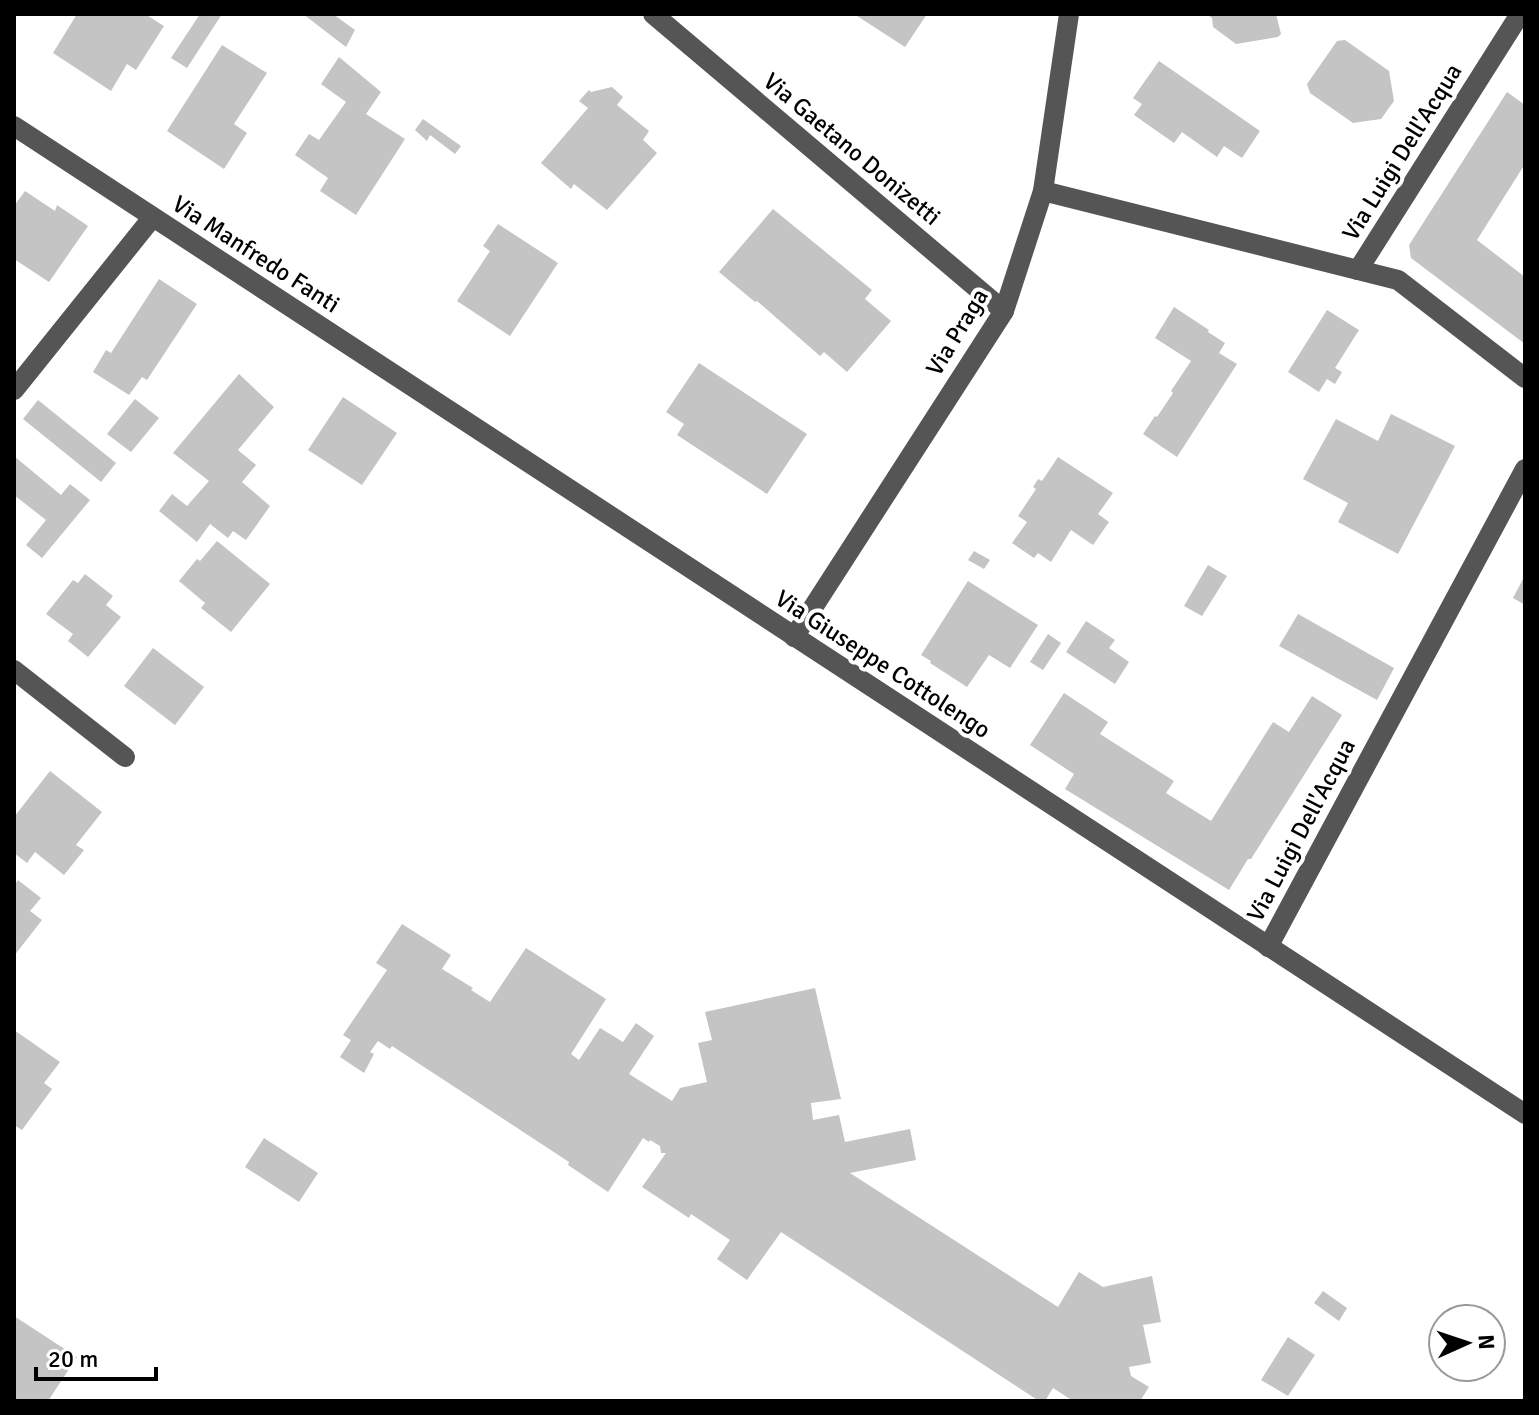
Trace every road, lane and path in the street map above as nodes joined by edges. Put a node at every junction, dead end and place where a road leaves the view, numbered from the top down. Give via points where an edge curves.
1 (1069, 14) edge
2 (1520, 14) edge
3 (659, 20) edge
4 (14, 126) edge
5 (1043, 191) junction
6 (152, 218) junction
7 (1358, 270) junction
8 (1004, 311) junction
9 (1525, 378) edge
10 (14, 390) edge
11 (470, 425) joint
12 (1525, 469) edge
13 (794, 637) junction
14 (14, 670) edge
15 (125, 757) dead end
16 (1268, 947) junction
17 (1525, 1114) edge

1 - 5 street, Via Praga
2 - 7 street, Via Luigi Dell'Acqua
3 - 8 street, Via Gaetano Donizetti
4 - 6 street, Via Manfredo Fanti
5 - 7 street
5 - 8 street, Via Praga
6 - 10 street
6 - 11 street, Via Manfredo Fanti
7 - 9 street, Via Luigi Dell'Acqua via 1398,280
8 - 13 street, Via Praga
11 - 13 street, Via Giuseppe Cottolengo
12 - 16 street, Via Luigi Dell'Acqua
13 - 16 street, Via Giuseppe Cottolengo
14 - 15 street
16 - 17 street, Via Luigi Dell'Acqua

